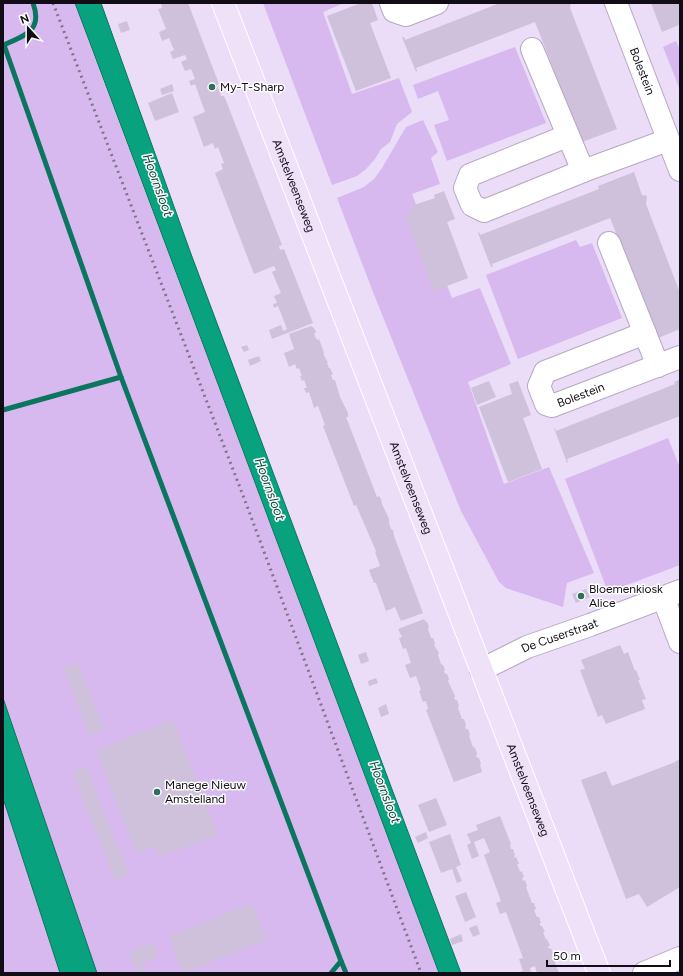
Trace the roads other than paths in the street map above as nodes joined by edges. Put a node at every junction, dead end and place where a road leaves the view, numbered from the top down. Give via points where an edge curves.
1 (223, 3) edge
2 (391, 3) edge
3 (437, 3) edge
4 (616, 3) edge
5 (532, 48) dead end
6 (671, 130) edge
7 (568, 136) junction
8 (680, 170) edge
9 (583, 171) junction
10 (609, 243) dead end
11 (645, 333) junction
12 (680, 358) edge
13 (658, 366) junction
14 (671, 594) edge
15 (680, 642) edge
16 (482, 670) junction
17 (680, 958) edge
18 (599, 973) edge
19 (644, 973) edge

1 - 16 main road, Amstelveenseweg
2 - 3 street via 394,11 406,15
4 - 6 street, Bolestein
5 - 7 street
6 - 8 street, Bolestein
6 - 9 street
7 - 9 street
7 - 9 street via 470,175 465,188 472,205 484,211
10 - 11 street
11 - 13 street
11 - 13 street, Bolestein via 545,372 539,386 546,404 552,406
12 - 13 street, Bolestein
14 - 15 street, De Cuserstraat
14 - 16 street, De Cuserstraat via 590,626 527,647
16 - 18 main road, Amstelveenseweg
17 - 19 street

